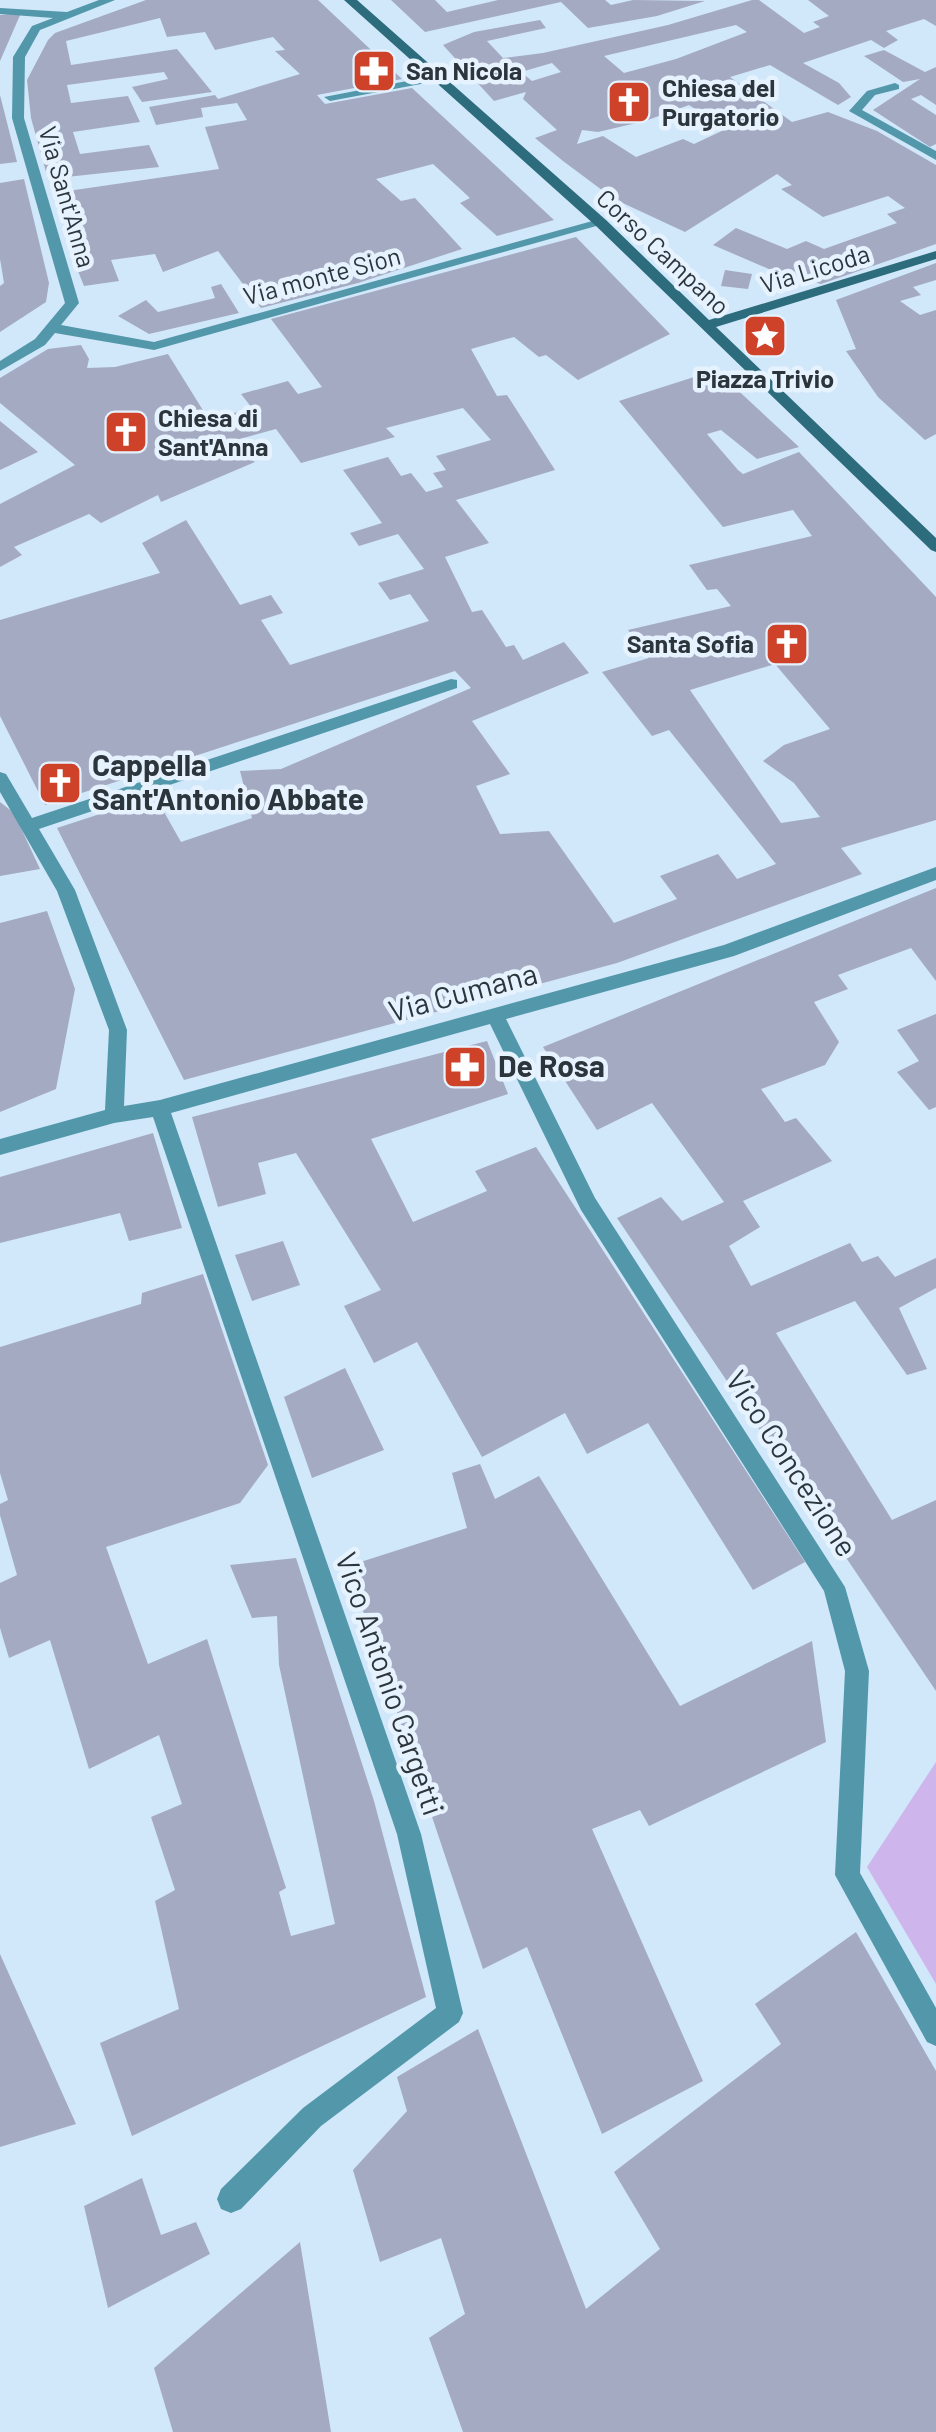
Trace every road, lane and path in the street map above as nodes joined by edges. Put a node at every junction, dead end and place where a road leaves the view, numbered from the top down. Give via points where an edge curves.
1 (108, 0) edge
2 (350, 0) edge
3 (0, 11) edge
4 (67, 15) junction
5 (438, 78) junction
6 (895, 86) dead end
7 (330, 97) dead end
8 (936, 156) edge
9 (601, 223) junction
10 (936, 255) edge
11 (708, 325) junction
12 (52, 328) junction
13 (0, 367) edge
14 (936, 547) edge
15 (451, 684) dead end
16 (0, 778) edge
17 (28, 826) junction
18 (936, 873) edge
19 (495, 1015) junction
20 (160, 1108) junction
21 (114, 1115) junction
22 (0, 1148) edge
23 (936, 2033) edge
24 (231, 2199) dead end

1 - 4 street, Via Sant'Anna
2 - 5 main road, Corso Campano
3 - 4 street
4 - 12 street, Via Sant'Anna via 36,28 20,57 18,118 72,303
5 - 7 street
5 - 9 main road, Corso Campano
6 - 8 street via 871,93 855,111
9 - 11 main road, Corso Campano
9 - 12 street, Via monte Sion via 154,346
10 - 11 main road, Via Licoda
11 - 14 main road, Corso Campano
12 - 13 street
15 - 17 street
16 - 17 street
17 - 21 street via 66,890 118,1030
18 - 19 street, Via Cumana via 728,951
19 - 20 street, Via Cumana
19 - 23 street, Vico Concezione via 588,1204 834,1587 857,1671 847,1875
20 - 21 street, Via Cumana
20 - 24 street, Vico Antonio Cargetti via 409,1834 450,2014 312,2117
21 - 22 street, Via Cumana

